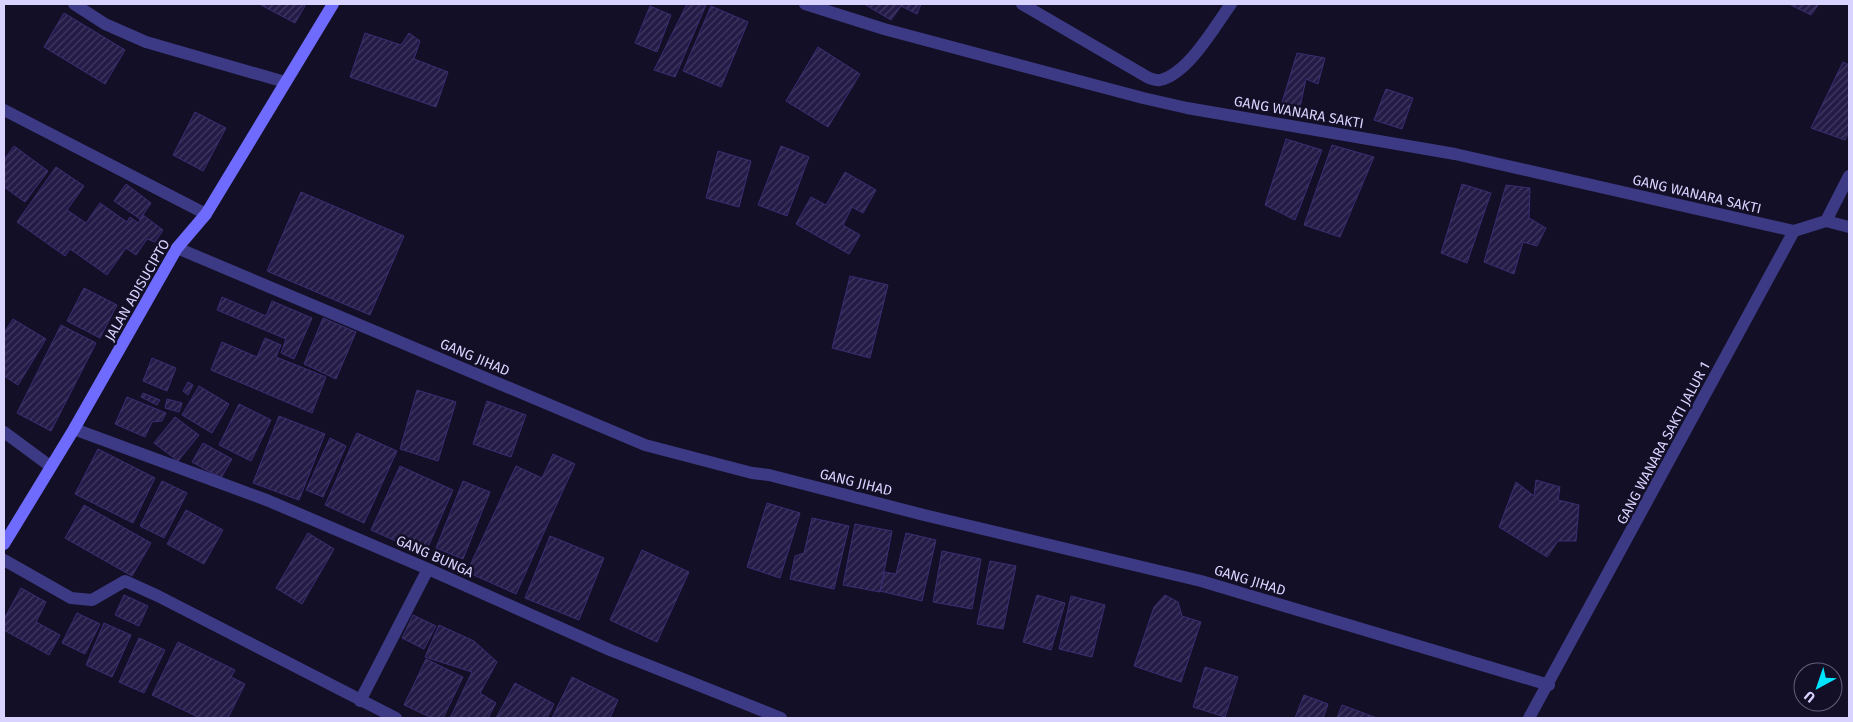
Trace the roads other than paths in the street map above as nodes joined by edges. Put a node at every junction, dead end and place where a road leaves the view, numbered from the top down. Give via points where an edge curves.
1 (74, 4) edge
2 (333, 4) edge
3 (805, 4) edge
4 (1022, 4) edge
5 (1231, 4) edge
6 (285, 82) junction
7 (4, 110) edge
8 (1849, 176) edge
9 (206, 214) junction
10 (1826, 221) junction
11 (1849, 227) edge
12 (1794, 231) junction
13 (177, 248) junction
14 (74, 429) junction
15 (4, 432) edge
16 (50, 466) junction
17 (4, 544) edge
18 (4, 560) edge
19 (428, 569) junction
20 (1549, 684) junction
21 (360, 700) junction
22 (396, 718) edge
23 (781, 718) edge
24 (1529, 718) edge

1 - 6 street via 105,24 146,42
2 - 6 main road, JALAN ADISUCIPTO
3 - 12 street, GANG WANARA SAKTI via 884,29 1143,98 1455,154
4 - 5 street via 1153,80 1161,80 1190,61
6 - 9 main road, JALAN ADISUCIPTO
7 - 9 street
8 - 10 street
9 - 13 main road, JALAN ADISUCIPTO
10 - 11 street
10 - 12 street
12 - 20 street, GANG WANARA SAKTI JALUR 1
13 - 14 main road, JALAN ADISUCIPTO
13 - 20 street, GANG JIHAD via 645,445 1201,581
14 - 16 main road, JALAN ADISUCIPTO
14 - 19 street, GANG BUNGA via 269,501
15 - 16 street
16 - 17 main road, JALAN ADISUCIPTO
18 - 21 street via 70,598 92,600 125,581
19 - 21 street
19 - 23 street, GANG BUNGA via 610,650
20 - 24 street, GANG WANARA SAKTI JALUR 1
21 - 22 street

